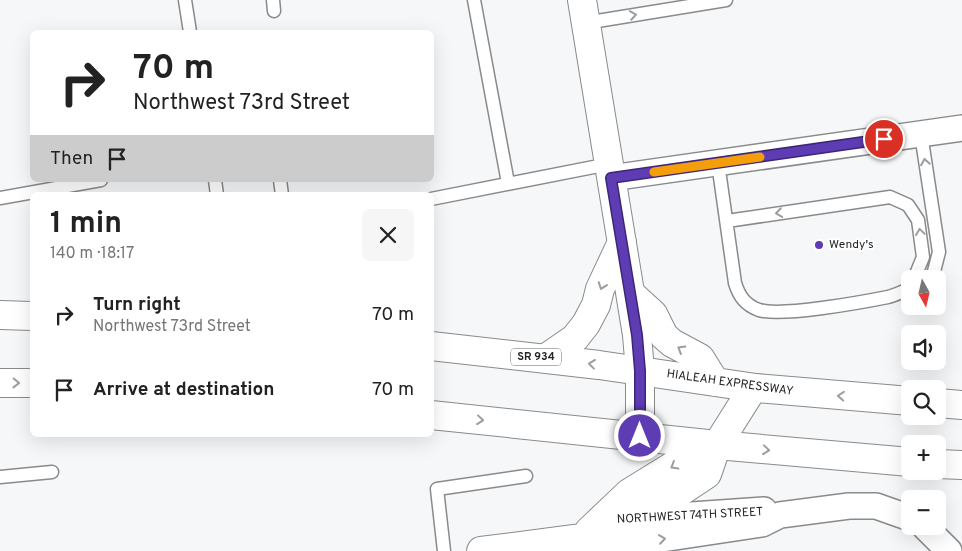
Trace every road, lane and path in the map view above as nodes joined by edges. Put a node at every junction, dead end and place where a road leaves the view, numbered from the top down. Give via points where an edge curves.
1 (185, 0) edge
2 (474, 0) edge
3 (726, 0) edge
4 (583, 12) edge
5 (190, 30) edge
6 (962, 128) edge
7 (921, 134) junction
8 (718, 163) junction
9 (610, 171) junction
10 (90, 182) edge
11 (508, 183) junction
12 (34, 192) edge
13 (30, 193) edge
14 (434, 197) edge
15 (0, 198) edge
16 (727, 221) junction
17 (622, 242) junction
18 (918, 270) edge
19 (934, 270) edge
20 (901, 292) edge
21 (630, 294) junction
22 (0, 315) edge
23 (30, 316) edge
24 (434, 346) edge
25 (546, 358) junction
26 (640, 371) junction
27 (715, 382) junction
28 (0, 383) edge
29 (30, 384) edge
30 (753, 388) junction
31 (901, 400) edge
32 (946, 404) edge
33 (962, 405) edge
34 (434, 414) edge
35 (640, 436) junction
36 (718, 445) junction
37 (901, 461) edge
38 (946, 464) edge
39 (962, 465) edge
40 (52, 472) dead end
41 (526, 476) dead end
42 (0, 477) edge
43 (780, 514) junction
44 (901, 514) edge
45 (634, 519) junction
46 (590, 529) junction
47 (933, 535) edge
48 (546, 547) edge
49 (444, 551) edge
50 (481, 551) edge
51 (949, 551) edge

1 - 5 lane
2 - 11 lane
4 -> 3 lane
4 - 9 main road
6 - 7 street
7 - 8 street
19 -> 7 lane via 939,252
8 - 9 street
8 - 16 lane
9 - 11 lane
9 - 17 main road
10 - 12 lane
11 - 14 lane
13 - 15 lane
18 -> 16 lane via 923,257 918,220 908,205 890,197
16 - 20 lane via 738,293 760,310 784,312
17 - 21 main road
17 -> 25 main road via 586,324 575,338
21 - 26 main road
27 -> 21 main road via 700,358 682,350 664,336 653,314
22 - 23 main road
24 - 25 main road, HIALEAH EXPRESSWAY / SR 934
26 -> 25 main road, HIALEAH EXPRESSWAY / SR 934
26 - 27 main road, HIALEAH EXPRESSWAY / SR 934
26 - 35 main road
27 - 30 main road, HIALEAH EXPRESSWAY / SR 934
28 -> 29 main road
31 -> 30 main road, HIALEAH EXPRESSWAY / SR 934
30 - 36 main road
32 - 33 main road
34 -> 35 main road
35 - 36 main road
36 -> 37 main road
36 - 45 main road via 707,474
36 -> 46 main road via 676,464 629,494
38 - 39 main road
40 - 42 lane
41 - 49 lane via 437,489
43 - 44 street, NORTHWEST 74TH STREET via 864,506 886,508
43 - 45 street, NORTHWEST 74TH STREET via 763,510
46 -> 43 street, NORTHWEST 74TH STREET via 601,548 762,524
45 - 46 main road
46 - 48 main road
47 - 51 street
48 - 50 main road

